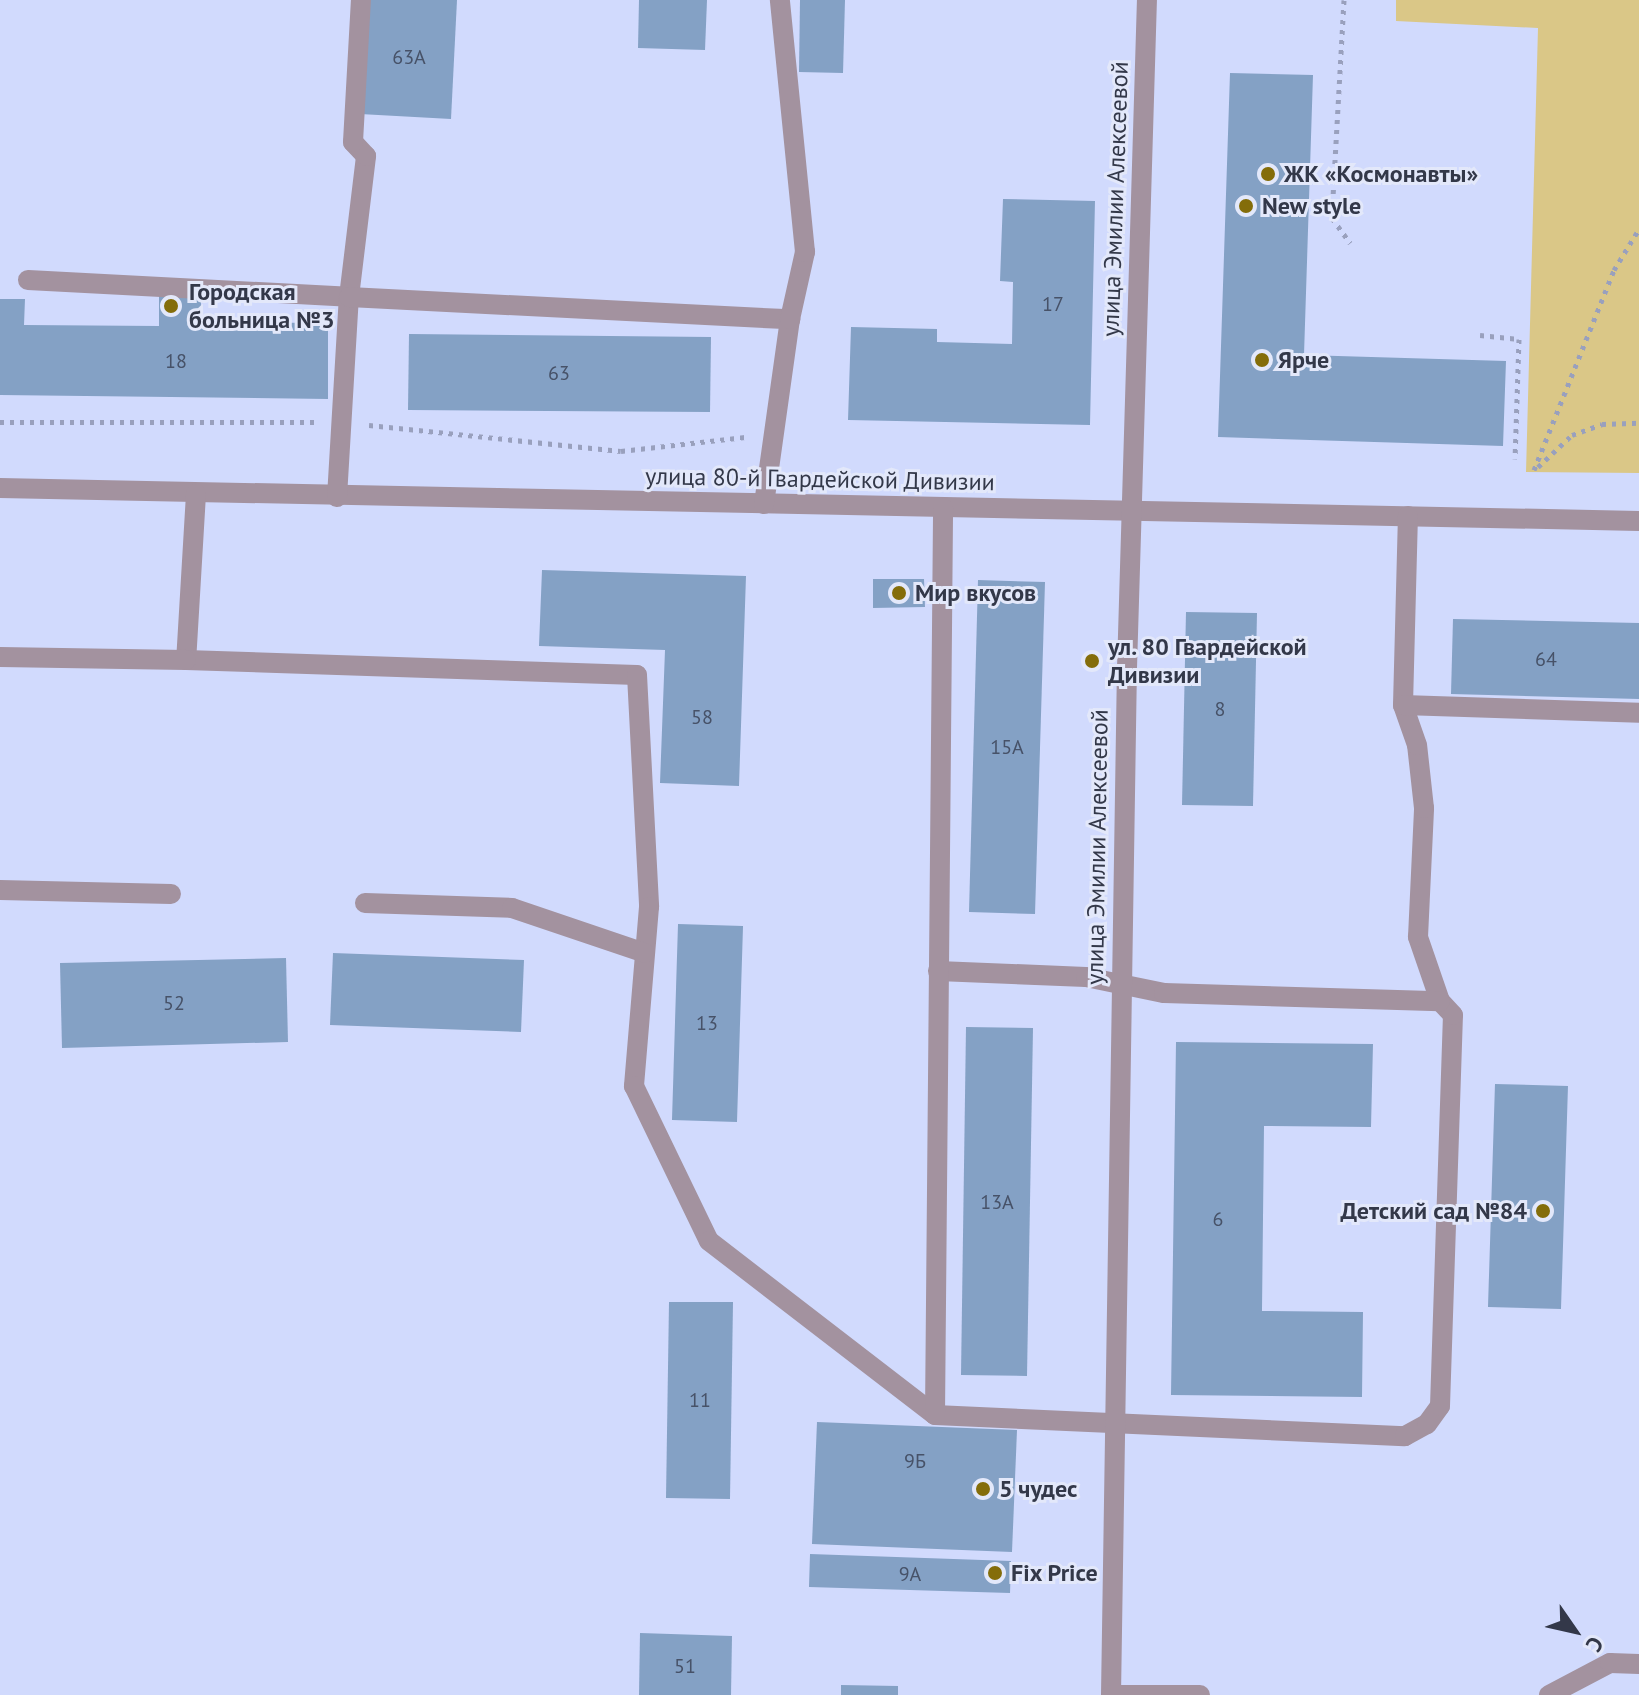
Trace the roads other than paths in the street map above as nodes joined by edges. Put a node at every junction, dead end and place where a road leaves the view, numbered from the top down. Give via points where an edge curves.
1 (361, 0) edge
2 (780, 0) edge
3 (1147, 0) edge
4 (28, 280) dead end
5 (349, 297) junction
6 (790, 319) junction
7 (0, 488) edge
8 (196, 494) junction
9 (337, 497) junction
10 (764, 504) junction
11 (943, 508) junction
12 (1132, 510) junction
13 (1408, 516) junction
14 (1639, 521) edge
15 (0, 657) edge
16 (186, 660) junction
17 (1403, 705) junction
18 (1639, 713) edge
19 (0, 890) edge
20 (171, 894) dead end
21 (365, 903) dead end
22 (645, 953) junction
23 (938, 971) junction
24 (1121, 983) junction
25 (1440, 1001) junction
26 (935, 1415) junction
27 (1111, 1422) junction
28 (1639, 1664) edge
29 (1111, 1695) edge
30 (1200, 1695) edge
31 (1549, 1695) edge

1 - 5 street via 353,142 366,156
2 - 6 street via 805,252
3 - 12 street, улица Эмилии Алексеевой
4 - 5 street
5 - 6 street
5 - 9 street
6 - 10 street
7 - 8 street, улица 80-й Гвардейской Дивизии
8 - 9 street, улица 80-й Гвардейской Дивизии
8 - 16 street
9 - 10 street, улица 80-й Гвардейской Дивизии
10 - 11 street, улица 80-й Гвардейской Дивизии
11 - 12 street, улица 80-й Гвардейской Дивизии
11 - 23 street
12 - 13 street, улица 80-й Гвардейской Дивизии
12 - 24 street, улица Эмилии Алексеевой
13 - 14 street, улица 80-й Гвардейской Дивизии
13 - 17 street
15 - 16 street
16 - 22 street via 637,675 649,907
17 - 18 street
17 - 25 street via 1417,745 1424,808 1418,937
19 - 20 street
21 - 22 street via 512,908
22 - 26 street via 634,1086 709,1241
23 - 24 street
23 - 26 street
24 - 25 street via 1164,993
24 - 27 street, улица Эмилии Алексеевой
25 - 27 street via 1453,1015 1453,1077 1440,1406 1427,1424 1405,1436
26 - 27 street
27 - 29 street, улица Эмилии Алексеевой
28 - 31 street via 1610,1663
29 - 30 street

